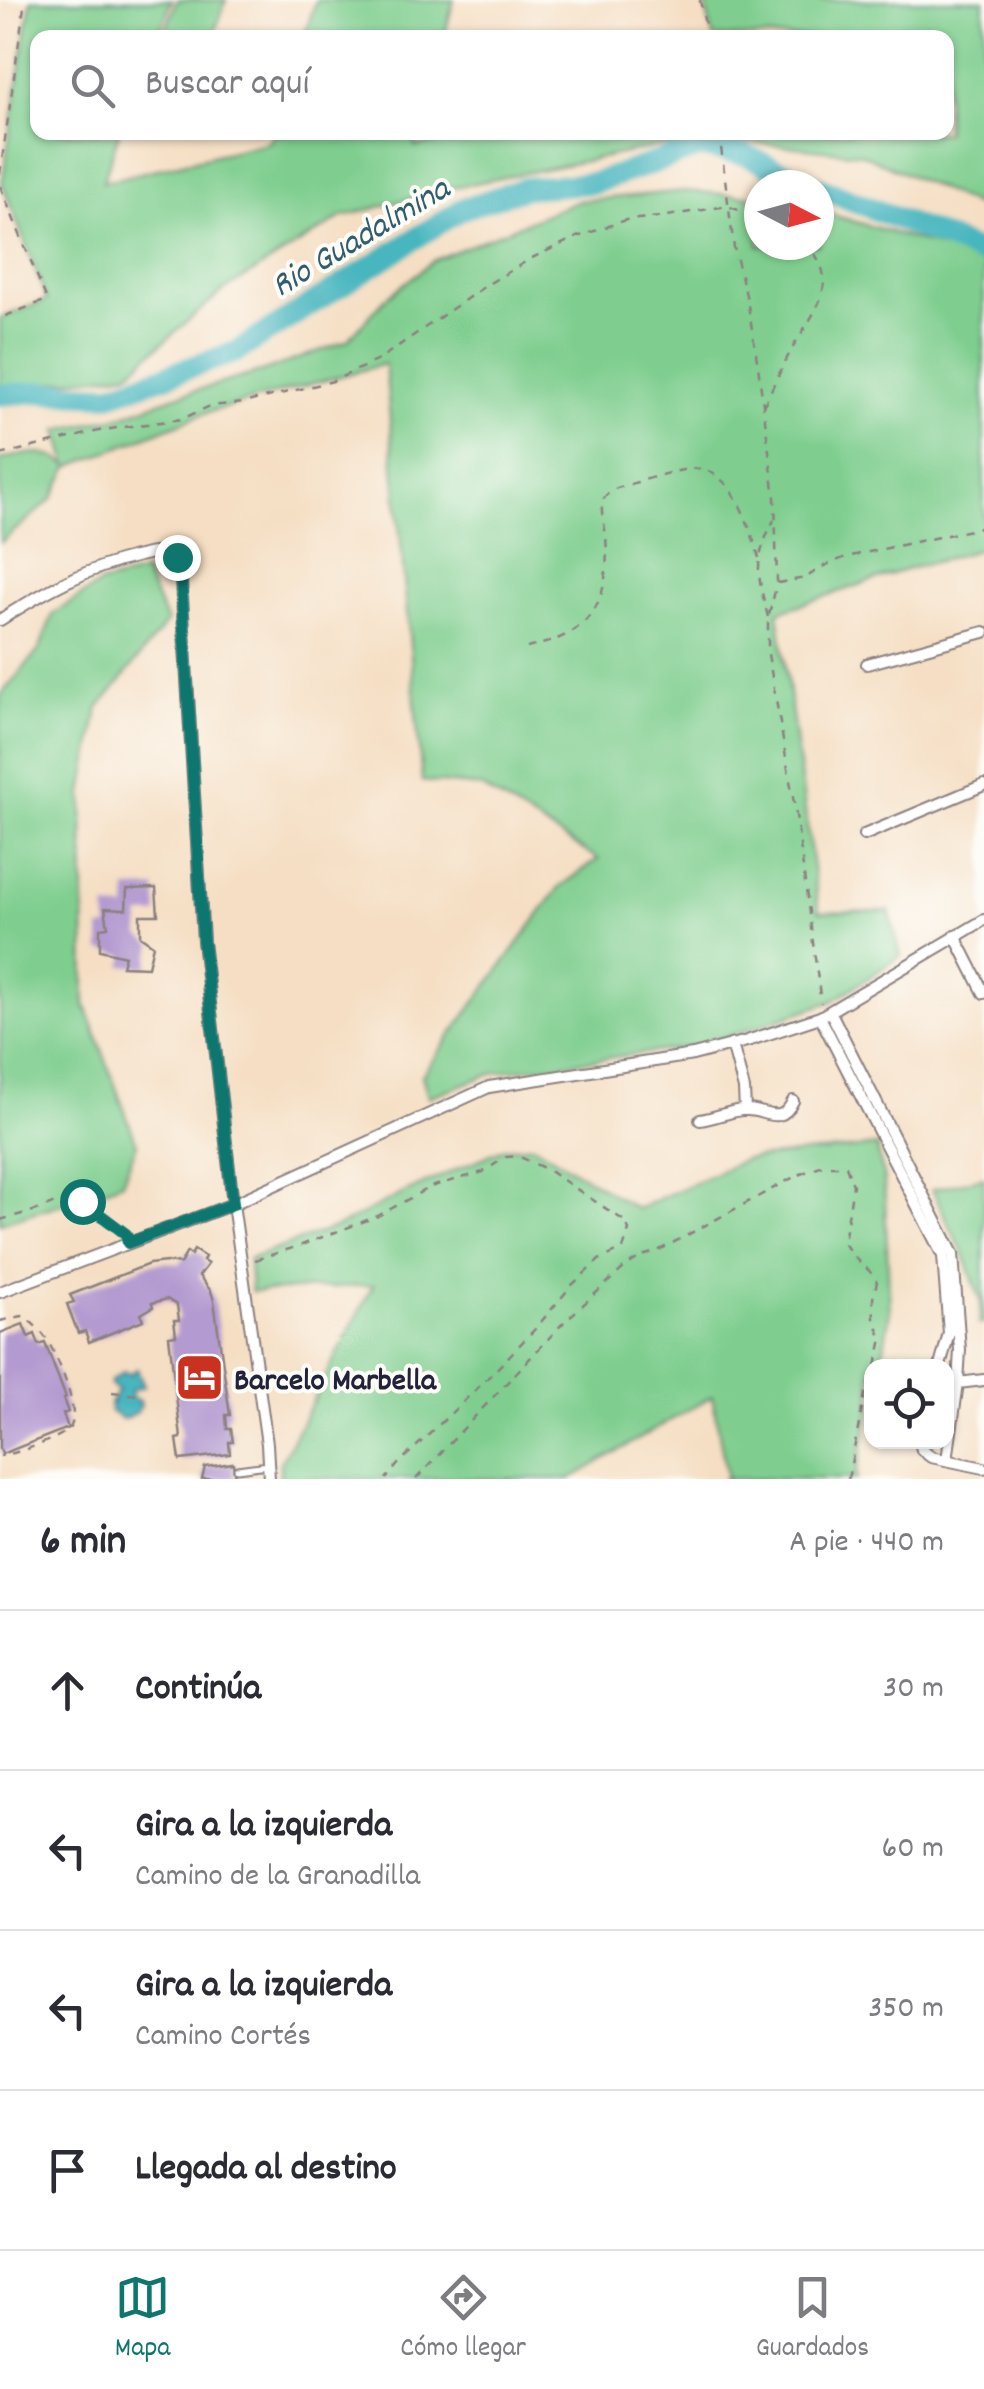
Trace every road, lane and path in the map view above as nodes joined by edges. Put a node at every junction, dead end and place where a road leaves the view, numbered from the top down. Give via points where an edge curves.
1 (26, 0) edge
2 (700, 0) edge
3 (706, 30) edge
4 (720, 140) edge
5 (0, 174) edge
6 (0, 186) edge
7 (728, 206) junction
8 (744, 212) edge
9 (819, 260) edge
10 (0, 318) edge
11 (764, 406) junction
12 (0, 455) edge
13 (776, 516) junction
14 (984, 527) edge
15 (758, 558) junction
16 (776, 583) junction
17 (768, 619) junction
18 (0, 620) edge
19 (984, 632) edge
20 (527, 648) dead end
21 (868, 664) dead end
22 (202, 682) dead end
23 (189, 684) junction
24 (984, 786) edge
25 (864, 835) dead end
26 (984, 920) edge
27 (955, 936) junction
28 (984, 993) edge
29 (825, 1014) junction
30 (732, 1044) junction
31 (793, 1101) dead end
32 (746, 1110) junction
33 (700, 1120) dead end
34 (233, 1204) junction
35 (0, 1220) edge
36 (128, 1243) junction
37 (948, 1255) junction
38 (242, 1264) junction
39 (0, 1292) edge
40 (0, 1321) edge
41 (878, 1359) edge
42 (942, 1359) edge
43 (954, 1373) edge
44 (984, 1380) edge
45 (954, 1381) edge
46 (112, 1392) dead end
47 (138, 1395) dead end
48 (864, 1398) edge
49 (922, 1449) edge
50 (947, 1449) edge
51 (0, 1456) edge
52 (946, 1460) junction
53 (268, 1465) junction
54 (984, 1468) edge
55 (237, 1469) dead end
56 (269, 1479) edge
57 (386, 1479) edge
58 (416, 1479) edge
59 (848, 1479) edge

1 - 5 path
2 - 3 path
4 - 7 path
6 - 10 path via 47,300
7 - 8 path
7 - 11 path
7 - 12 path via 626,220 577,237 488,284 378,360 332,381
9 - 11 path via 824,293
11 - 13 path
13 - 15 path
13 - 16 path
14 - 16 path via 846,558
15 - 17 path
15 - 20 path via 741,506 709,472 690,469 616,488 602,504 606,586 596,607 559,639
16 - 17 path
17 - 29 path
18 - 23 street via 106,563 172,553 180,564
19 - 21 street
22 - 23 street
23 - 34 street via 203,941
24 - 25 street
26 - 27 street
27 - 28 street
27 - 29 street
29 - 30 street
29 - 37 street
30 - 32 street
30 - 34 street via 489,1087
31 - 32 street via 778,1116
32 - 33 street
34 - 36 street
34 - 38 street
35 - 36 path via 70,1197 126,1234
36 - 39 street
37 - 42 street via 949,1333
37 - 43 street via 960,1350
38 - 53 street
38 - 57 path via 378,1216 506,1157 548,1170 626,1222 624,1249 599,1260 572,1285
40 - 51 path via 28,1318 44,1336 74,1415 60,1437
41 - 58 path via 877,1282 844,1242 854,1185 846,1166 820,1166 626,1266
44 - 45 street
46 - 47 path
48 - 59 path
49 - 52 street
50 - 52 street
52 - 54 street
53 - 55 lane
53 - 56 street

